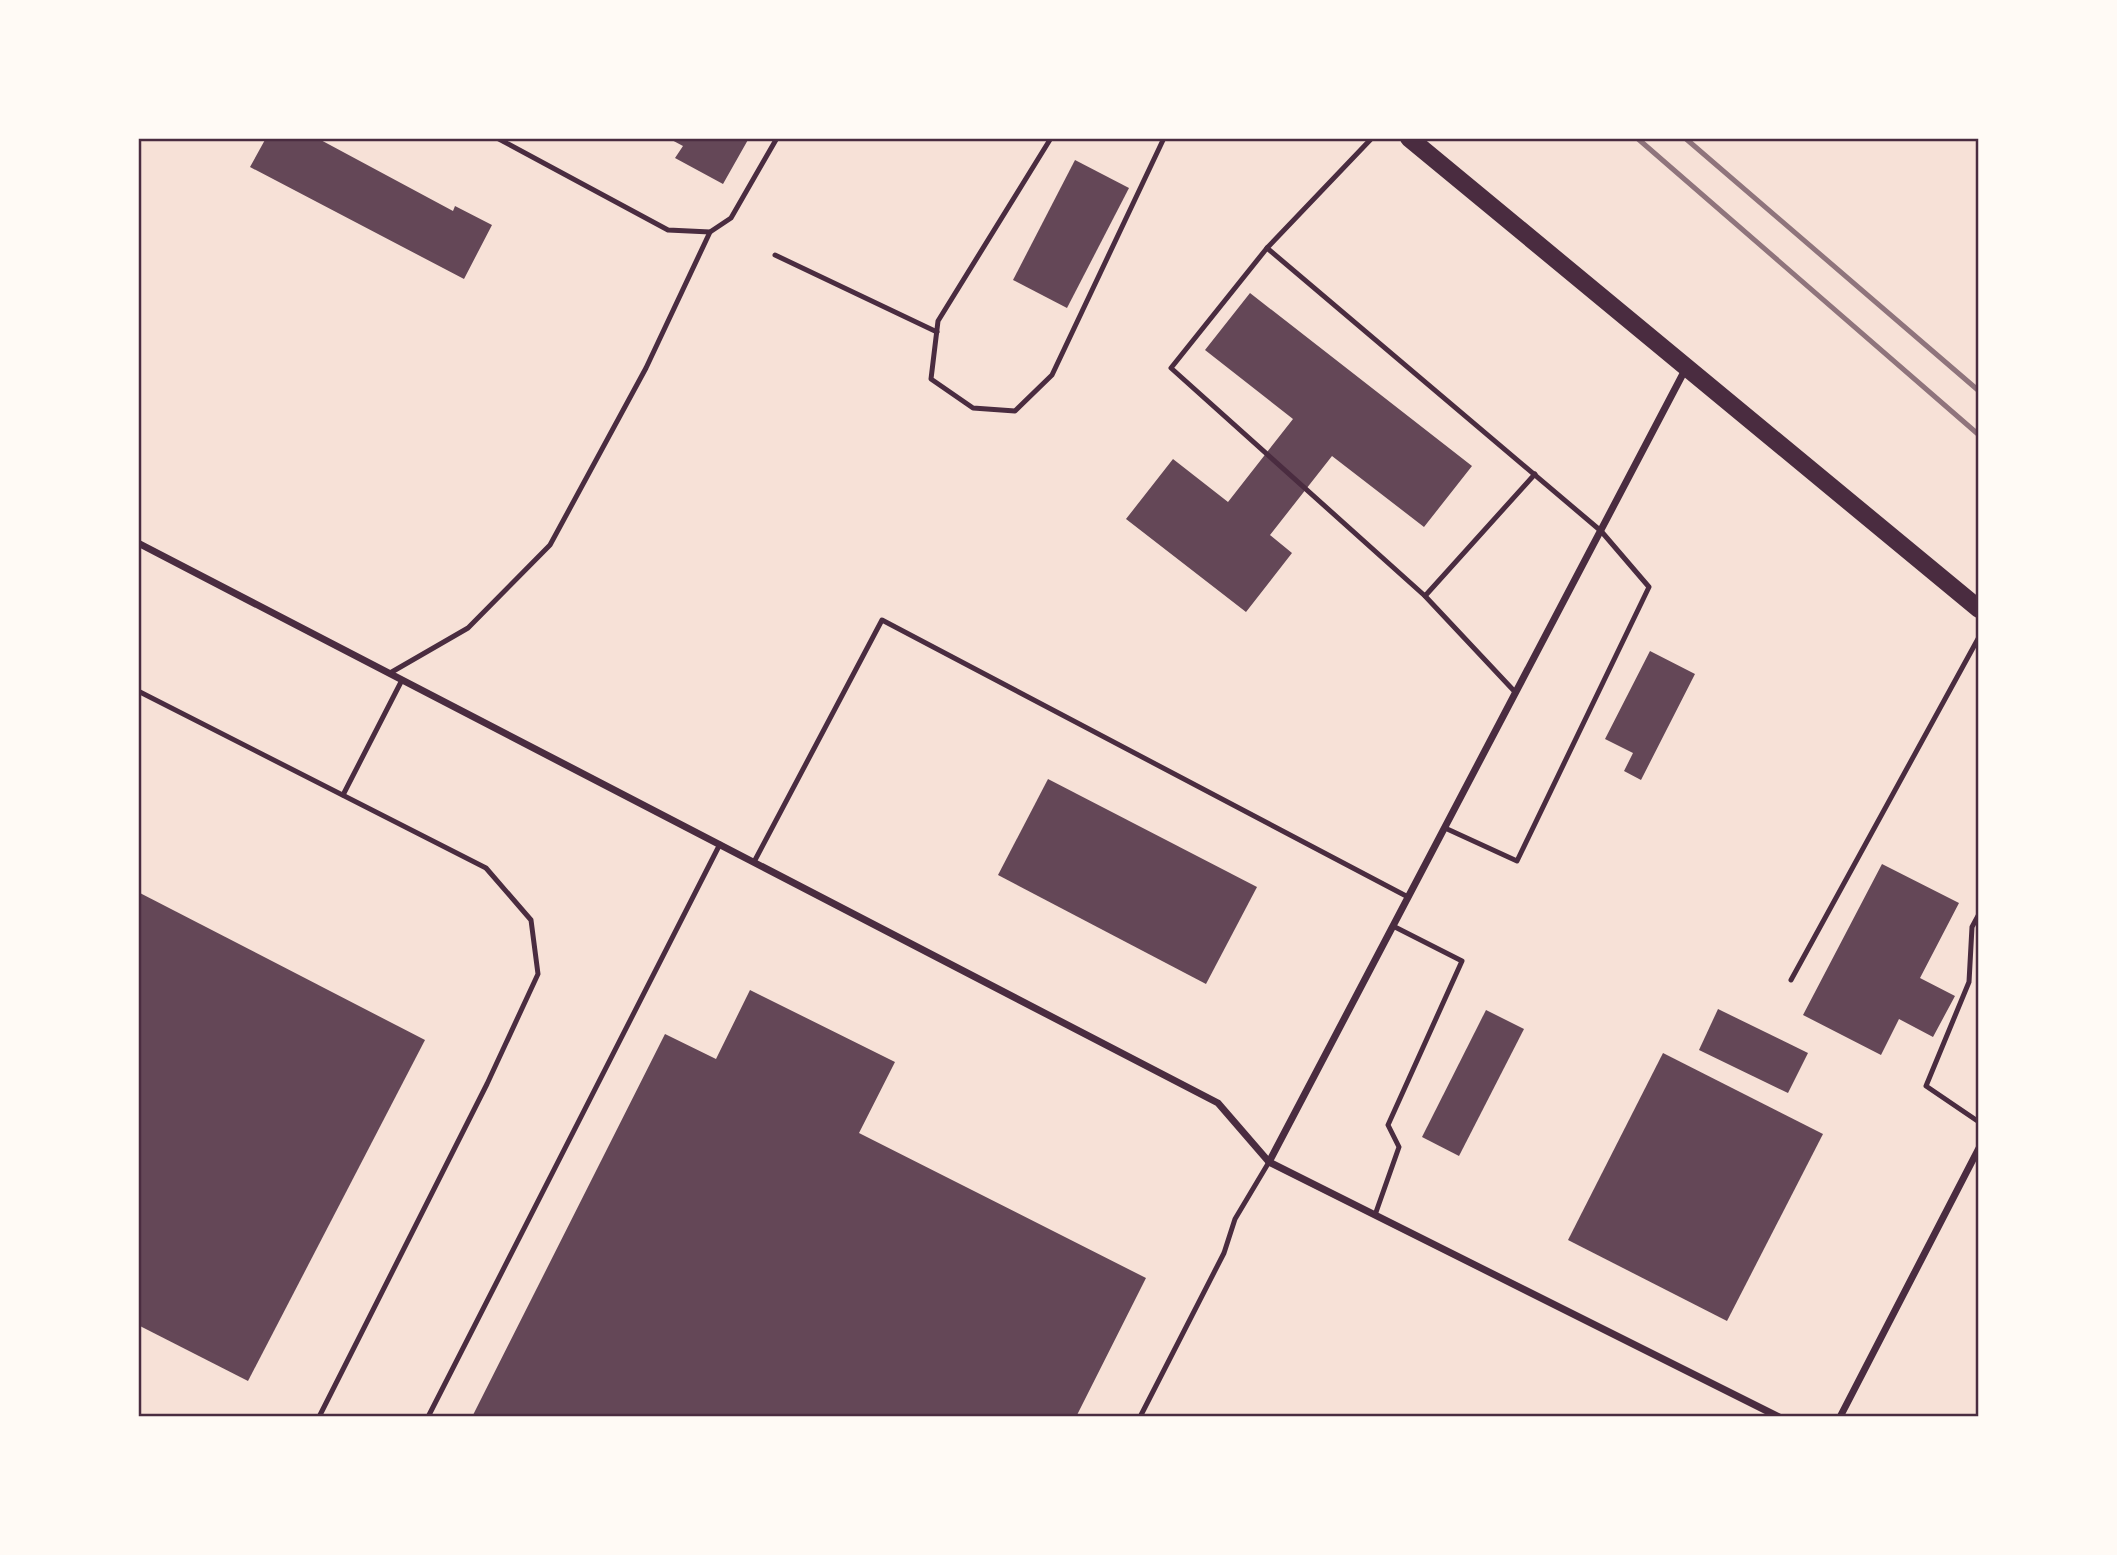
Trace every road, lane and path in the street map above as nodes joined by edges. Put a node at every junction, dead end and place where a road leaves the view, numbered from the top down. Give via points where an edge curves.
1 (496, 138) edge
2 (777, 138) edge
3 (1051, 138) edge
4 (1164, 138) edge
5 (1372, 138) edge
6 (1409, 138) edge
7 (710, 232) junction
8 (1267, 247) junction
9 (775, 255) dead end
10 (937, 332) junction
11 (1687, 368) junction
12 (1535, 474) junction
13 (1601, 531) junction
14 (138, 542) edge
15 (1425, 596) junction
16 (1979, 609) edge
17 (1979, 637) edge
18 (390, 673) junction
19 (402, 679) junction
20 (138, 691) edge
21 (1516, 693) junction
22 (344, 795) junction
23 (1445, 828) junction
24 (720, 845) junction
25 (754, 862) junction
26 (1409, 897) junction
27 (1979, 914) edge
28 (1393, 926) junction
29 (1791, 980) dead end
30 (1979, 1122) edge
31 (1979, 1148) edge
32 (1269, 1162) junction
33 (1376, 1214) junction
34 (319, 1417) edge
35 (428, 1417) edge
36 (1140, 1417) edge
37 (1779, 1417) edge
38 (1840, 1417) edge

1 - 7 lane via 668,230
2 - 7 lane via 731,218
3 - 10 lane via 938,321
4 - 10 lane via 1052,375 1015,411 973,408 931,379
5 - 8 lane
6 - 11 main road
7 - 18 lane via 646,368 550,545 467,628
8 - 12 lane
8 - 15 lane via 1171,368
9 - 10 lane
11 - 13 street
11 - 16 main road
12 - 13 lane
12 - 15 lane
13 - 21 street
13 - 23 lane via 1649,587 1517,860
14 - 18 street
15 - 21 lane
17 - 29 lane
18 - 19 street
19 - 22 lane
19 - 24 street
20 - 22 lane
21 - 23 street
22 - 34 lane via 486,868 531,920 538,974
23 - 26 street
24 - 25 street
24 - 35 lane
25 - 26 lane via 882,620
25 - 32 street via 1218,1103
26 - 28 street
27 - 30 lane via 1972,927 1969,982 1926,1086
28 - 32 street
28 - 33 lane via 1462,961 1388,1125 1399,1147
31 - 38 street
32 - 33 street
32 - 36 lane via 1235,1219 1224,1253
33 - 37 street

